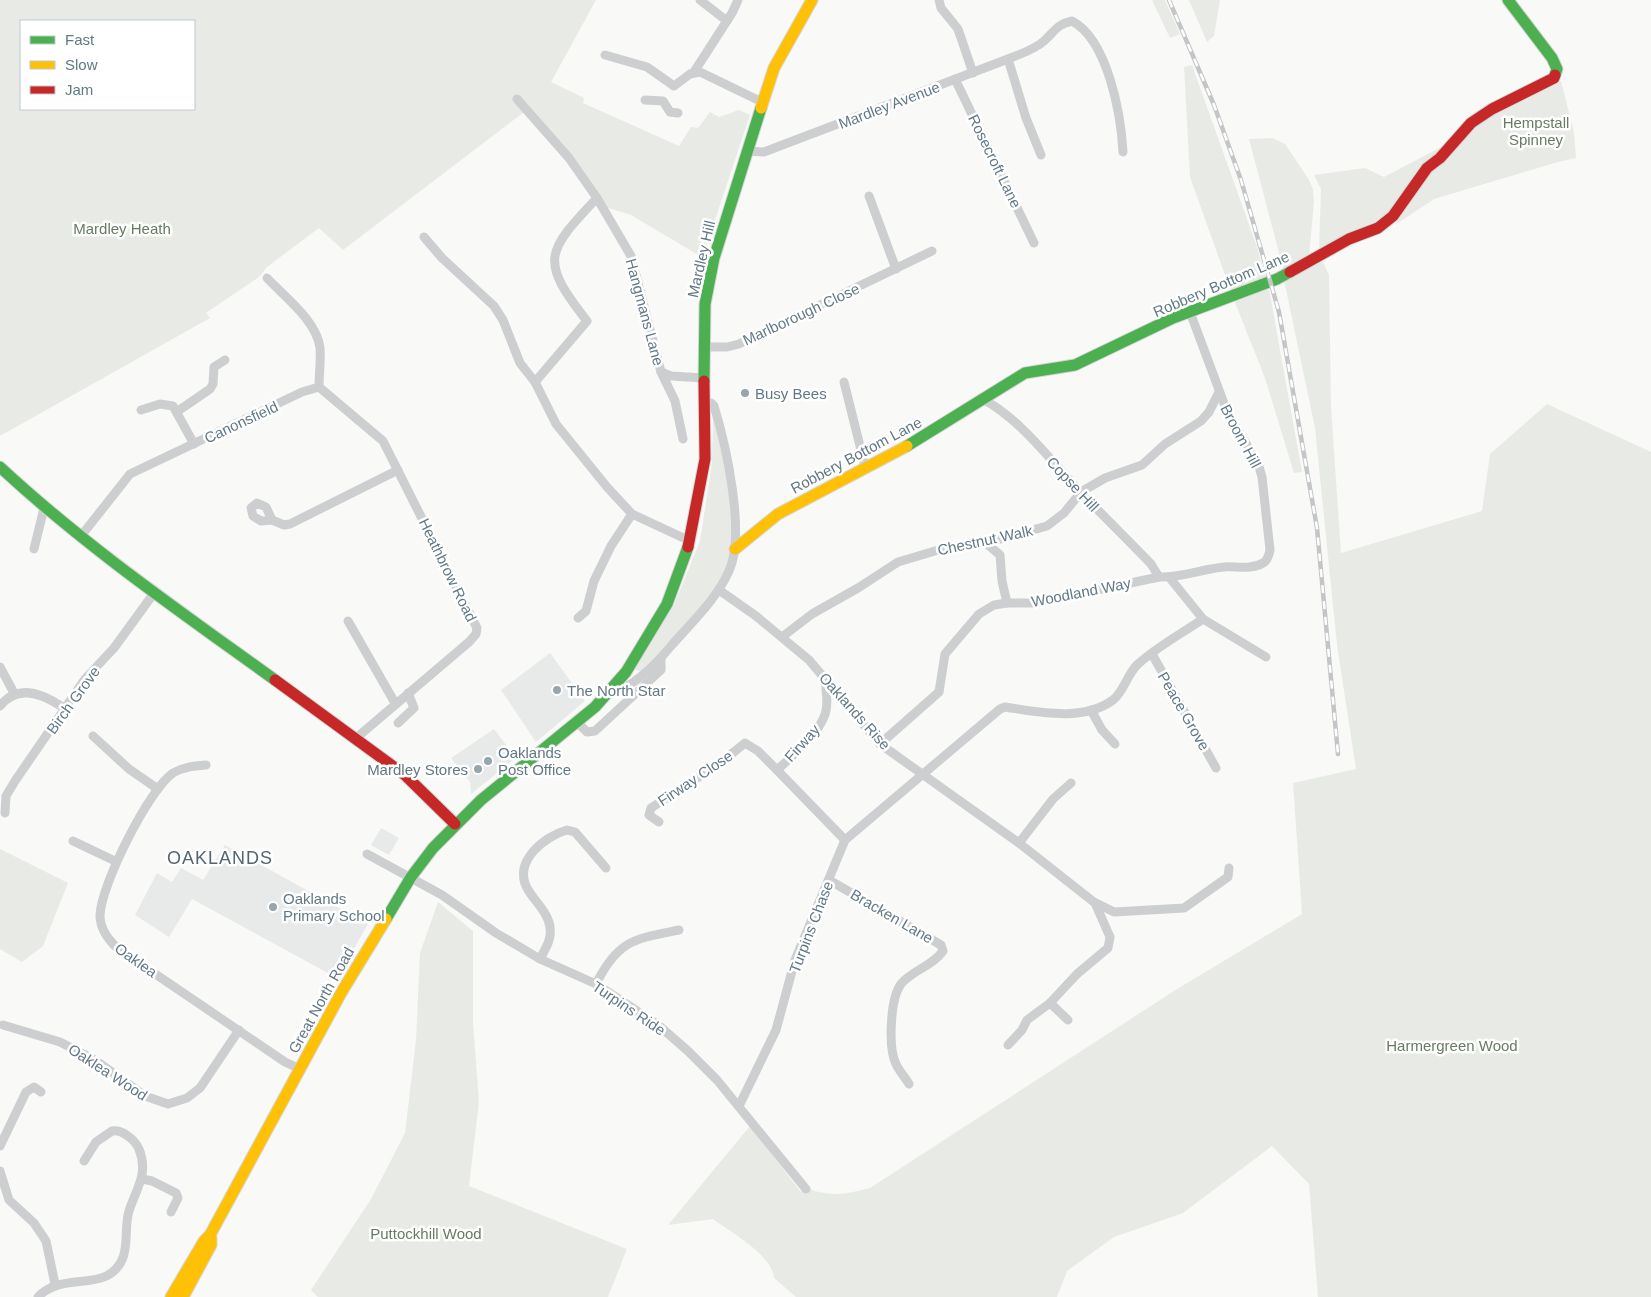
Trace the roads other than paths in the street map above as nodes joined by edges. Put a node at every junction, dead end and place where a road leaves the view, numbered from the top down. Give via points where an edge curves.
1 (700, 0) edge
2 (738, 0) edge
3 (812, 0) edge
4 (939, 0) edge
5 (1508, 0) edge
6 (727, 21) junction
7 (605, 54) dead end
8 (1008, 59) junction
9 (694, 72) junction
10 (973, 73) junction
11 (955, 80) junction
12 (674, 86) junction
13 (517, 99) dead end
14 (645, 100) dead end
15 (663, 101) junction
16 (762, 102) junction
17 (678, 113) dead end
18 (746, 151) junction
19 (1123, 152) dead end
20 (1042, 155) dead end
21 (869, 196) dead end
22 (597, 198) junction
23 (424, 237) dead end
24 (1034, 243) dead end
25 (932, 251) dead end
26 (896, 268) junction
27 (267, 278) dead end
28 (1190, 312) junction
29 (703, 347) junction
30 (225, 360) dead end
31 (661, 372) junction
32 (704, 378) junction
33 (534, 382) junction
34 (844, 382) dead end
35 (319, 387) junction
36 (1219, 392) junction
37 (981, 398) junction
38 (705, 403) junction
39 (141, 410) dead end
40 (178, 410) junction
41 (683, 439) dead end
42 (194, 444) junction
43 (865, 466) junction
44 (0, 467) edge
45 (398, 470) junction
46 (1081, 492) junction
47 (44, 508) junction
48 (632, 514) junction
49 (272, 520) dead end
50 (81, 536) junction
51 (1009, 537) junction
52 (690, 541) junction
53 (986, 543) junction
54 (34, 549) dead end
55 (735, 549) junction
56 (1000, 555) junction
57 (1264, 563) joint
58 (1159, 577) junction
59 (1169, 577) junction
60 (719, 590) junction
61 (154, 593) junction
62 (1007, 602) junction
63 (578, 618) dead end
64 (1203, 619) junction
65 (348, 621) dead end
66 (782, 637) junction
67 (1152, 654) junction
68 (1266, 657) dead end
69 (661, 658) junction
70 (0, 667) edge
71 (626, 672) junction
72 (825, 678) junction
73 (636, 679) junction
74 (14, 693) junction
75 (408, 693) junction
76 (608, 693) junction
77 (396, 704) junction
78 (0, 706) edge
79 (65, 709) junction
80 (1091, 710) junction
81 (578, 723) junction
82 (398, 724) dead end
83 (93, 736) dead end
84 (355, 739) junction
85 (880, 744) junction
86 (1115, 744) dead end
87 (206, 765) dead end
88 (1216, 768) dead end
89 (777, 770) junction
90 (921, 774) junction
91 (1070, 783) dead end
92 (158, 789) junction
93 (5, 813) dead end
94 (659, 822) dead end
95 (454, 824) junction
96 (845, 840) junction
97 (73, 841) dead end
98 (1019, 843) junction
99 (368, 854) dead end
100 (115, 861) junction
101 (606, 868) dead end
102 (1229, 868) dead end
103 (410, 877) junction
104 (829, 880) junction
105 (1096, 903) junction
106 (679, 930) dead end
107 (540, 960) junction
108 (596, 984) junction
109 (1050, 1003) junction
110 (1068, 1020) dead end
111 (2, 1025) dead end
112 (239, 1030) junction
113 (1008, 1045) dead end
114 (300, 1069) junction
115 (909, 1084) dead end
116 (41, 1092) dead end
117 (739, 1106) junction
118 (0, 1146) edge
119 (84, 1161) dead end
120 (0, 1171) edge
121 (142, 1179) junction
122 (806, 1189) dead end
123 (3, 1192) edge
124 (172, 1212) dead end
125 (210, 1235) junction
126 (55, 1284) junction
127 (38, 1297) edge
128 (171, 1297) edge
129 (183, 1297) edge

1 - 6 street
2 - 6 street
3 - 16 street, Mardley Hill via 774,68
4 - 10 street via 941,8 958,30
5 - 28 street, Robbery Bottom Lane via 1552,58 1557,68 1554,78 1476,120 1426,168 1393,216 1378,228 1349,239 1277,279
6 - 9 street
7 - 12 street via 647,67
8 - 10 street, Mardley Avenue
8 - 19 street, Mardley Avenue via 1044,42 1055,27 1072,21 1079,25 1096,50 1116,93
8 - 20 street
9 - 12 street
9 - 16 street
10 - 11 street, Mardley Avenue
11 - 18 street, Mardley Avenue via 764,152
11 - 24 street, Rosecroft Lane
12 - 15 street
13 - 22 street, Hangmans Lane via 569,158
14 - 15 street
15 - 17 street via 670,112
16 - 18 street, Mardley Hill
18 - 29 street, Mardley Hill via 709,279
21 - 26 street
22 - 31 street, Hangmans Lane via 631,256
22 - 33 street via 555,249 557,276 566,294 587,320
23 - 33 street via 494,306 520,363
25 - 26 street, Marlborough Close
26 - 29 street, Marlborough Close via 738,344
27 - 35 street via 302,315 317,338 320,347
28 - 36 street, Broom Hill
28 - 37 street, Robbery Bottom Lane via 1075,365 1032,370
29 - 32 street, Mardley Hill
30 - 40 street via 214,366 210,389
31 - 32 street via 671,376
31 - 41 street, Hangmans Lane via 675,401
32 - 38 street, Mardley Hill
33 - 48 street via 556,424
34 - 43 street
35 - 42 street, Canonsfield via 302,392
35 - 45 street via 383,441
36 - 46 street, Chestnut Walk via 1207,416 1142,464 1105,478
36 - 57 street, Broom Hill via 1237,431 1258,463 1262,477 1270,550
37 - 43 street, Robbery Bottom Lane via 908,445
37 - 46 street, Copse Hill via 1001,408 1029,434
38 - 52 street, Mardley Hill via 705,459
38 - 55 street via 713,404 716,414 732,493
39 - 40 street via 160,404 174,406
40 - 42 street
42 - 50 street, Canonsfield via 130,474
43 - 55 street, Robbery Bottom Lane via 778,514
44 - 47 street
45 - 49 street via 290,524
45 - 75 street, Heathbrow Road via 477,628 469,642
46 - 51 street, Chestnut Walk via 1057,520
46 - 58 street, Copse Hill via 1151,564
47 - 50 street
47 - 54 street
48 - 52 street
48 - 63 street via 611,546 594,581 586,610
50 - 61 street
51 - 53 street, Chestnut Walk
51 - 56 street
52 - 71 street, Great North Road via 667,604
53 - 56 street
53 - 66 street, Chestnut Walk via 945,548 898,562 812,614
55 - 60 street
56 - 62 street
57 - 59 street, Woodland Way
58 - 59 street, Woodland Way
58 - 62 street, Woodland Way via 1035,603
59 - 64 street
60 - 66 street, Oaklands Rise
60 - 69 street
61 - 79 street, Birch Grove
61 - 84 street
62 - 85 street, Woodland Way via 978,614 945,654 939,692
64 - 67 street
64 - 68 street
65 - 77 street
66 - 72 street, Oaklands Rise via 810,660
67 - 80 street via 1132,670 1114,699
67 - 88 street, Peace Grove
69 - 73 street
69 - 81 street via 661,670 595,731 586,732
70 - 74 street
71 - 73 street
71 - 76 street, Great North Road
72 - 85 street, Oaklands Rise
72 - 89 street, Firway via 827,699 824,716 809,739
73 - 76 street via 623,690
74 - 78 street
74 - 79 street via 37,695
75 - 77 street, Heathbrow Road
75 - 82 street via 414,708
76 - 81 street, Great North Road
77 - 84 street, Heathbrow Road
79 - 93 street, Birch Grove via 10,788
80 - 86 street via 1102,730
80 - 90 street, Turpins Chase via 1052,713 1005,707 993,713
81 - 95 street, Great North Road
83 - 92 street via 129,769
84 - 95 street via 410,779
85 - 90 street, Oaklands Rise
87 - 92 street, Oaklea via 180,770 168,777
89 - 94 street, Firway Close via 745,743 651,808 649,814
89 - 96 street, Firway
90 - 96 street, Turpins Chase
90 - 98 street, Oaklands Rise
91 - 98 street via 1053,798
92 - 100 street, Oaklea
95 - 103 street, Great North Road
96 - 104 street, Turpins Chase
97 - 100 street
98 - 105 street, Oaklands Rise
99 - 103 street, Turpins Ride
100 - 112 street, Oaklea via 100,915 108,940
101 - 107 street via 575,832 568,830 547,838 533,851 524,874 526,887 544,911 551,929
102 - 105 street via 1228,877 1184,908 1114,912
103 - 107 street, Turpins Ride
103 - 114 street, Great North Road
104 - 115 street, Bracken Lane via 943,950 938,958 910,975 892,1001 895,1063
104 - 117 street, Turpins Chase via 795,960 776,1030
105 - 109 street, Oaklands Rise via 1110,936 1108,948
106 - 108 street via 628,943 608,962
107 - 108 street, Turpins Ride
108 - 117 street, Turpins Ride via 657,1024 688,1051
109 - 110 street
109 - 113 street, Oaklands Rise via 1027,1020
111 - 112 street, Oaklea Wood via 60,1042 95,1060 145,1096 168,1104 180,1102 200,1088
112 - 114 street, Oaklea
114 - 125 street, Great North Road
116 - 118 street via 34,1087 26,1092
117 - 122 street, Turpins Ride
119 - 121 street via 96,1142 118,1130 137,1145 142,1159
120 - 123 street
121 - 124 street via 176,1193 178,1198
121 - 126 street via 128,1216 125,1252 116,1270 101,1278
123 - 126 street via 34,1223 46,1241
125 - 128 street
125 - 129 street via 211,1245
126 - 127 street

